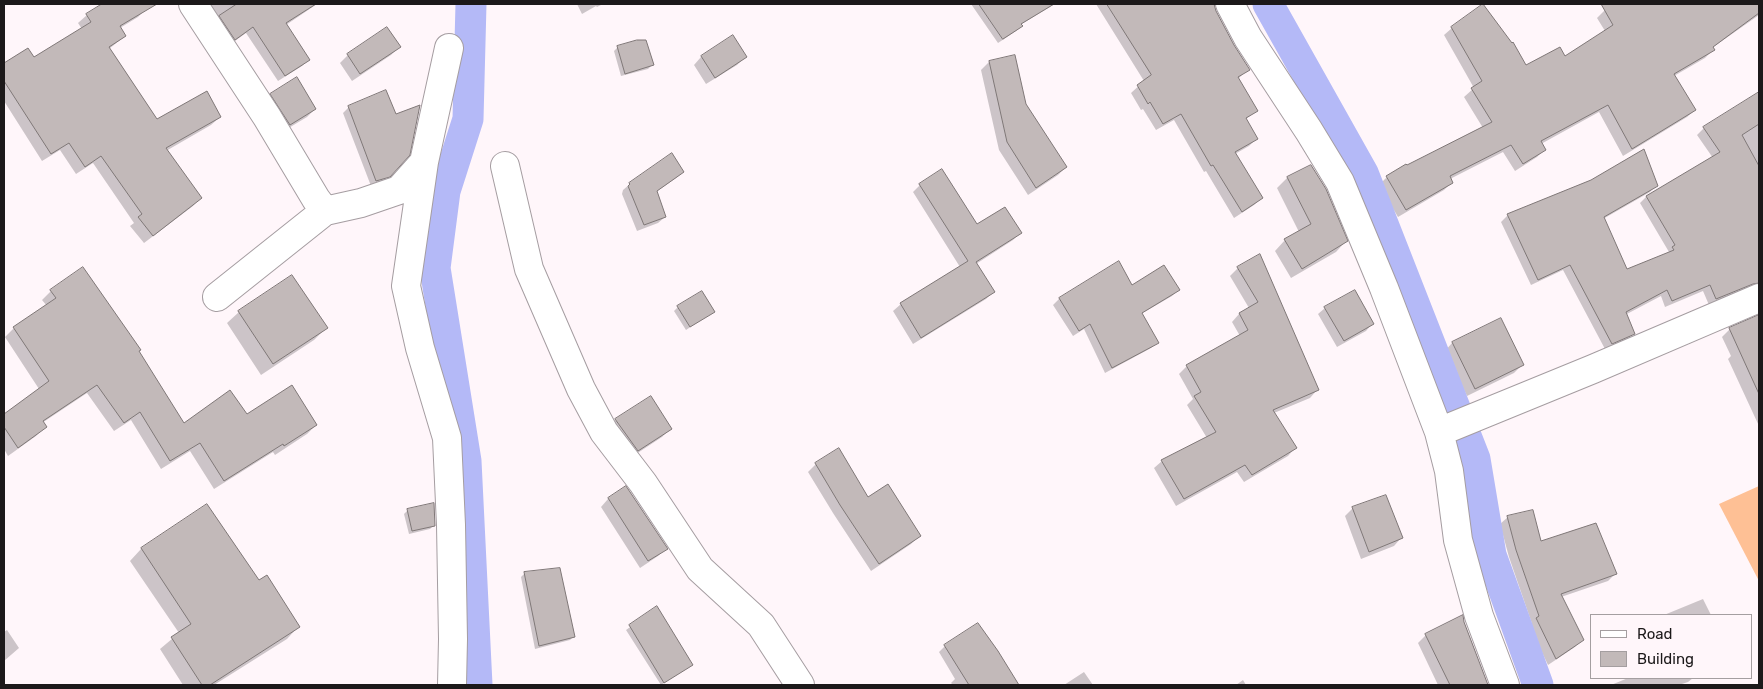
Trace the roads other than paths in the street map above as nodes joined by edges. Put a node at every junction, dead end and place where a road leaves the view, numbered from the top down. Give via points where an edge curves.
1 (193, 4) edge
2 (1230, 4) edge
3 (449, 48) dead end
4 (424, 162) junction
5 (505, 166) dead end
6 (325, 211) junction
7 (217, 297) dead end
8 (1759, 298) edge
9 (1439, 432) junction
10 (452, 685) edge
11 (800, 685) edge
12 (1505, 685) edge

1 - 6 street
2 - 9 street via 1248,38 1340,182
3 - 4 street
4 - 6 street via 399,190
4 - 10 street via 406,286 420,348 447,438
5 - 11 street via 529,270 581,389 604,432 643,483 700,570 761,625
6 - 7 street
8 - 9 street
9 - 12 street via 1449,471 1458,540 1479,616

